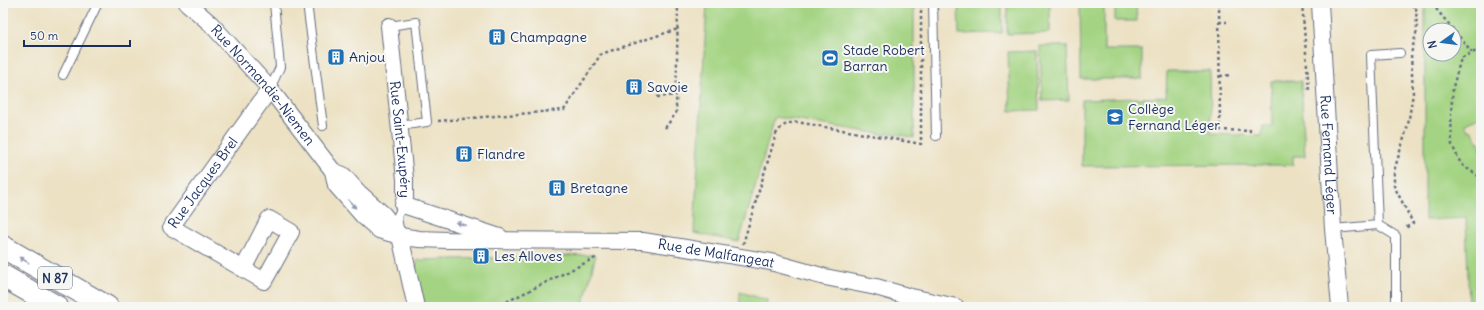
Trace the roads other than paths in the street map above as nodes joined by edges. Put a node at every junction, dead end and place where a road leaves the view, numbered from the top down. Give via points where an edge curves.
1 (98, 3) edge
2 (187, 3) edge
3 (274, 3) edge
4 (307, 3) edge
5 (933, 3) edge
6 (1320, 3) edge
7 (389, 26) joint
8 (1400, 53) dead end
9 (63, 75) dead end
10 (270, 89) junction
11 (323, 126) dead end
12 (399, 126) junction
13 (936, 136) dead end
14 (403, 205) junction
15 (1378, 225) junction
16 (1333, 229) junction
17 (400, 236) junction
18 (511, 241) junction
19 (3, 248) edge
20 (243, 269) dead end
21 (3, 276) edge
22 (906, 302) edge
23 (57, 307) edge
24 (107, 307) edge
25 (416, 307) edge
26 (956, 307) edge
27 (1340, 307) edge
28 (1396, 307) edge

1 - 9 lane
2 - 10 street, Rue Normandie-Niemen via 211,24
3 - 10 lane via 280,67
4 - 11 lane
5 - 13 lane
6 - 16 street, Rue Fernand Léger
7 - 12 street, Rue Saint-Exupéry
7 - 12 lane via 416,22 427,122
8 - 15 lane via 1371,55
10 - 17 street, Rue Normandie-Niemen via 333,171 336,185 364,217 379,230
10 - 20 street, Rue Jacques Brel via 171,227
12 - 14 street, Rue Saint-Exupéry via 405,179
14 - 17 lane via 397,217
18 -> 14 street, Rue de Malfangeat
15 - 16 lane
15 - 28 lane via 1396,236
16 - 27 street, Rue Fernand Léger
17 - 18 street, Rue de Malfangeat via 425,240
17 - 25 street
18 - 22 street, Rue de Malfangeat via 643,241 742,256 876,287
24 -> 19 highway, N 87
21 - 23 highway, N 87
22 - 26 street, Rue de Malfangeat

